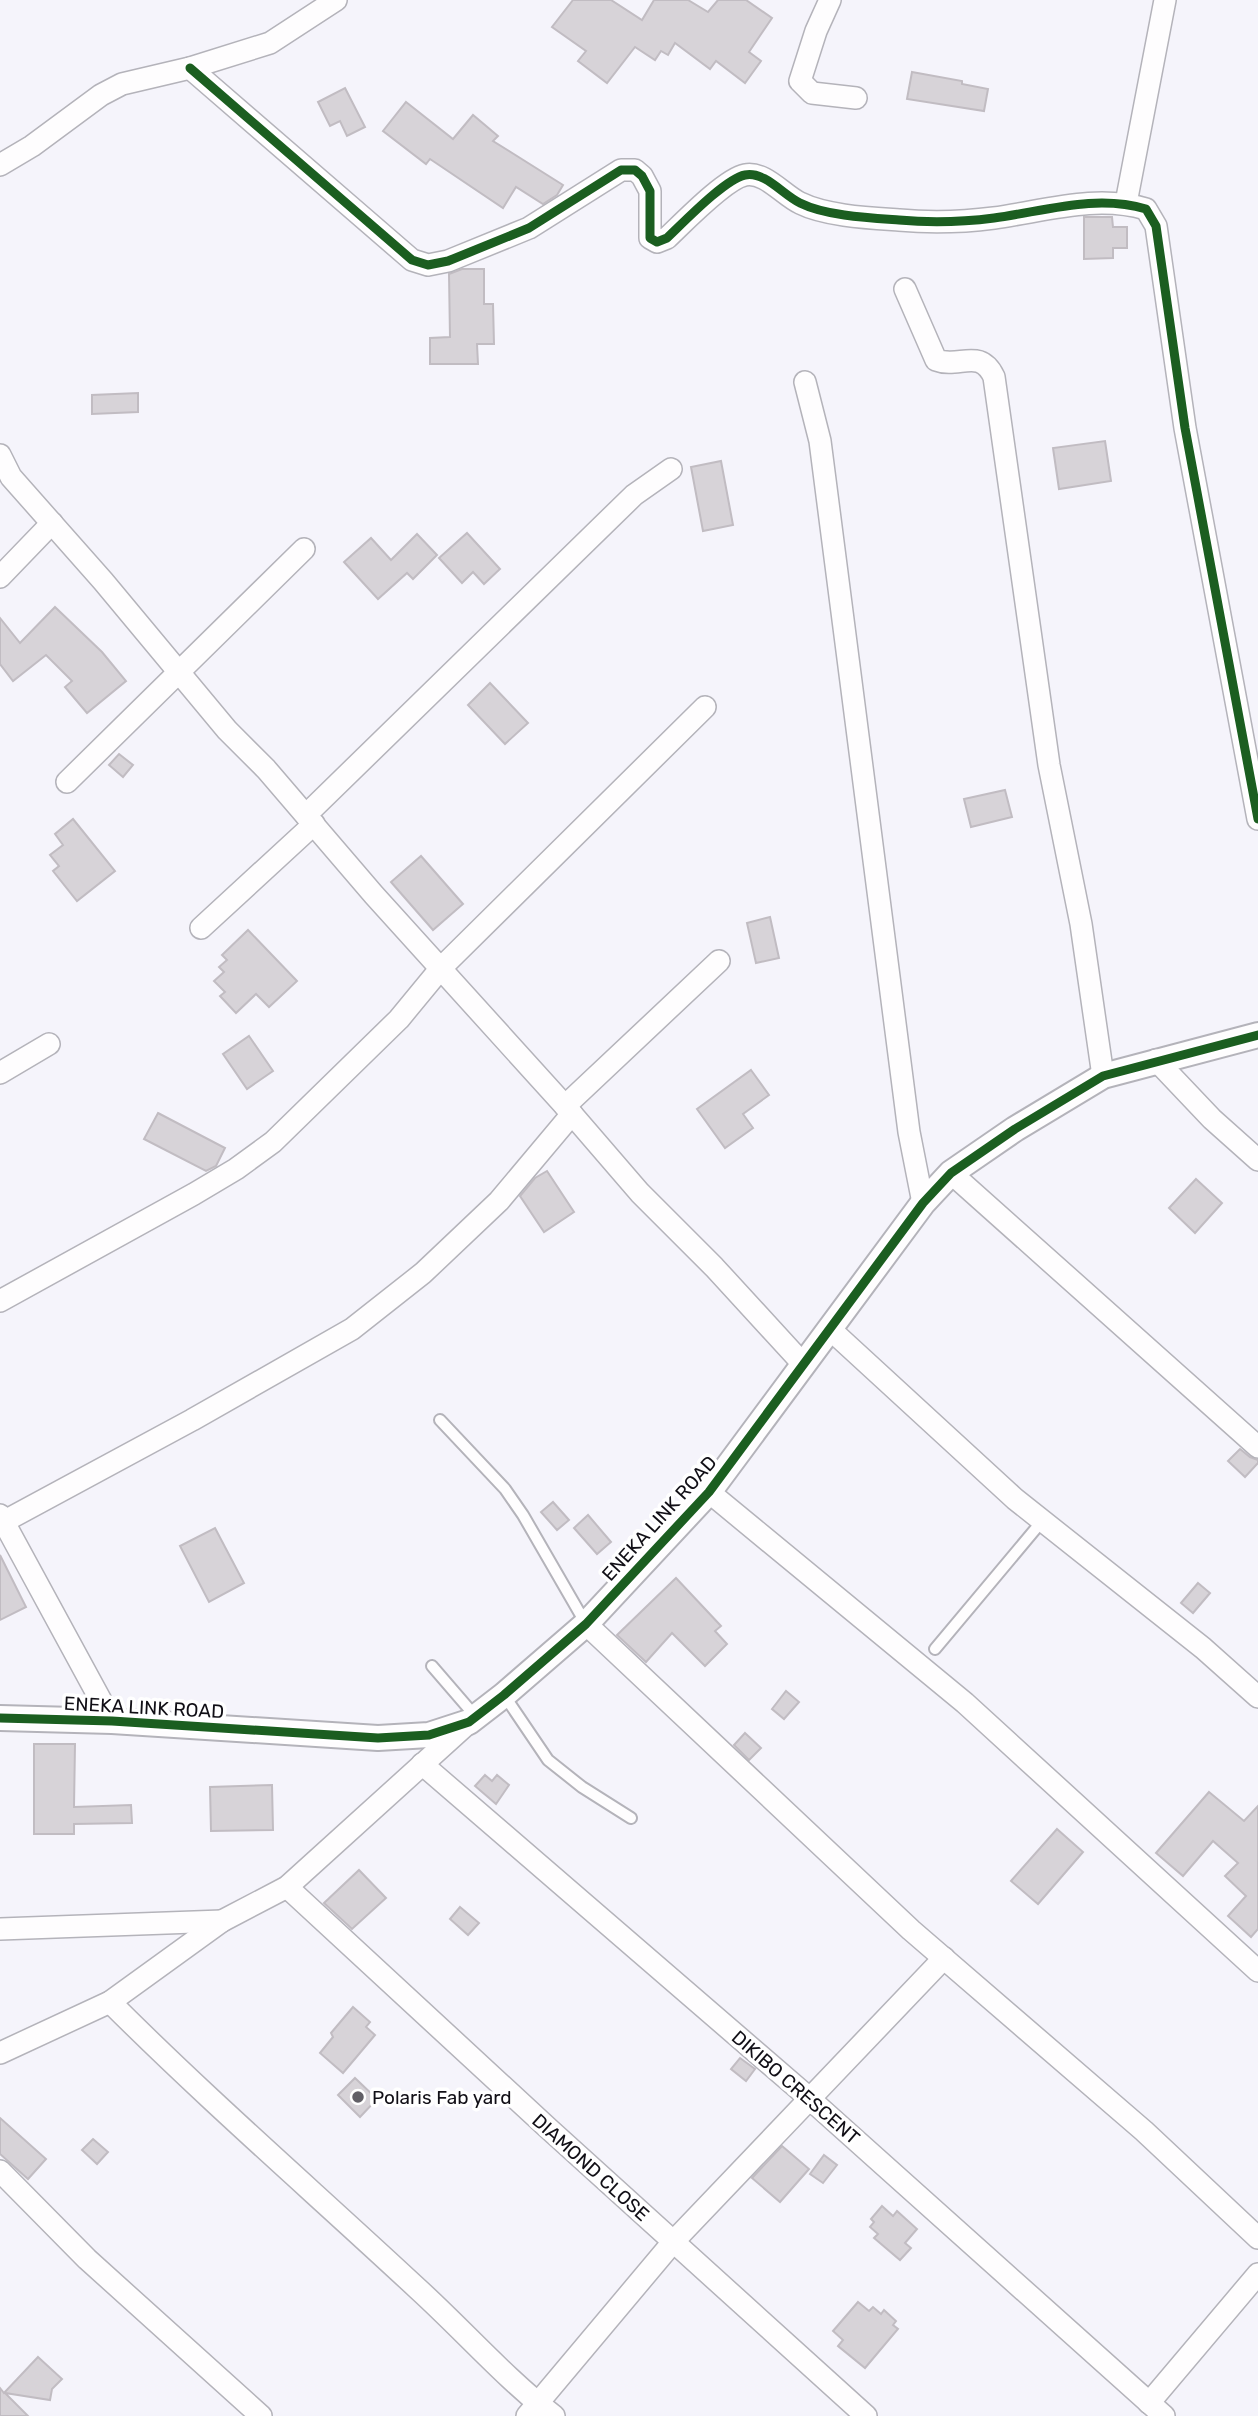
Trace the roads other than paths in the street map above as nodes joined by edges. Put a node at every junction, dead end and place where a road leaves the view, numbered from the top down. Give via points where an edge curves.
1 (336, 0) edge
2 (830, 0) edge
3 (1165, 0) edge
4 (190, 68) junction
5 (856, 97) dead end
6 (0, 165) edge
7 (1126, 203) junction
8 (905, 289) dead end
9 (805, 382) dead end
10 (0, 455) edge
11 (671, 469) dead end
12 (51, 523) junction
13 (304, 549) dead end
14 (0, 577) edge
15 (178, 673) junction
16 (705, 708) dead end
17 (66, 782) dead end
18 (310, 819) junction
19 (1258, 819) edge
20 (201, 928) dead end
21 (719, 961) dead end
22 (441, 968) junction
23 (1258, 1035) edge
24 (49, 1044) dead end
25 (1156, 1060) junction
26 (0, 1073) edge
27 (1103, 1076) junction
28 (569, 1110) junction
29 (1258, 1160) edge
30 (951, 1173) junction
31 (923, 1203) junction
32 (0, 1301) edge
33 (831, 1330) junction
34 (803, 1364) junction
35 (440, 1420) dead end
36 (1258, 1447) edge
37 (709, 1492) junction
38 (2, 1518) edge
39 (1043, 1520) junction
40 (586, 1624) junction
41 (935, 1649) dead end
42 (432, 1666) dead end
43 (504, 1695) junction
44 (1258, 1697) edge
45 (0, 1718) edge
46 (472, 1720) junction
47 (112, 1721) junction
48 (422, 1764) junction
49 (631, 1818) dead end
50 (287, 1887) junction
51 (222, 1921) junction
52 (0, 1929) edge
53 (944, 1958) junction
54 (1258, 1971) edge
55 (110, 2002) junction
56 (0, 2053) edge
57 (810, 2099) junction
58 (0, 2171) edge
59 (1258, 2238) edge
60 (673, 2242) junction
61 (1258, 2274) edge
62 (1156, 2409) edge
63 (540, 2412) edge
64 (261, 2416) edge
65 (866, 2416) edge

1 - 4 street via 270,43
2 - 5 street via 800,81 812,93
3 - 7 street
4 - 6 street via 122,84
4 - 7 street via 412,260 428,265 529,228 621,170 635,170 647,185 650,238 657,242 733,179 747,174 763,178 814,209 898,220 995,218 1056,205
7 - 19 street via 1146,209 1156,226 1185,428
8 - 27 street via 936,360 982,362 994,377 1049,765 1081,924
9 - 31 street via 820,441 907,1118
10 - 12 street via 12,477
11 - 18 street via 634,495
12 - 14 street
12 - 15 street
13 - 15 street
15 - 17 street
15 - 18 street
16 - 22 street
18 - 20 street
18 - 22 street
21 - 28 street
22 - 28 street
22 - 32 street via 399,1019 273,1142 205,1188
23 - 25 street, ENEKA LINK ROAD
24 - 26 street
25 - 27 street, ENEKA LINK ROAD
25 - 29 street
27 - 30 street, ENEKA LINK ROAD
28 - 34 street via 639,1193
28 - 38 street via 499,1201 423,1273 352,1329 192,1420
30 - 31 street, ENEKA LINK ROAD
30 - 36 street
31 - 33 street, ENEKA LINK ROAD
33 - 34 street, ENEKA LINK ROAD
33 - 39 street
34 - 37 street, ENEKA LINK ROAD
35 - 40 lane via 505,1489
37 - 40 street, ENEKA LINK ROAD
37 - 54 street via 964,1703
38 - 47 street
39 - 41 lane
39 - 44 street
40 - 43 street, ENEKA LINK ROAD
40 - 53 street
42 - 46 lane
43 - 46 street, ENEKA LINK ROAD
43 - 49 lane via 548,1760
45 - 47 street, ENEKA LINK ROAD
46 - 47 street, ENEKA LINK ROAD via 429,1735 378,1738
46 - 48 street
48 - 50 street
48 - 57 street, DIKIBO CRESCENT
50 - 51 street
50 - 60 street, DIAMOND CLOSE
51 - 52 street
51 - 55 street
53 - 57 street
53 - 59 street via 1144,2131
55 - 56 street
55 - 63 street
57 - 60 street
57 - 62 street, DIKIBO CRESCENT
58 - 64 street via 87,2259
60 - 63 street
60 - 65 street, DIAMOND CLOSE
61 - 62 street

